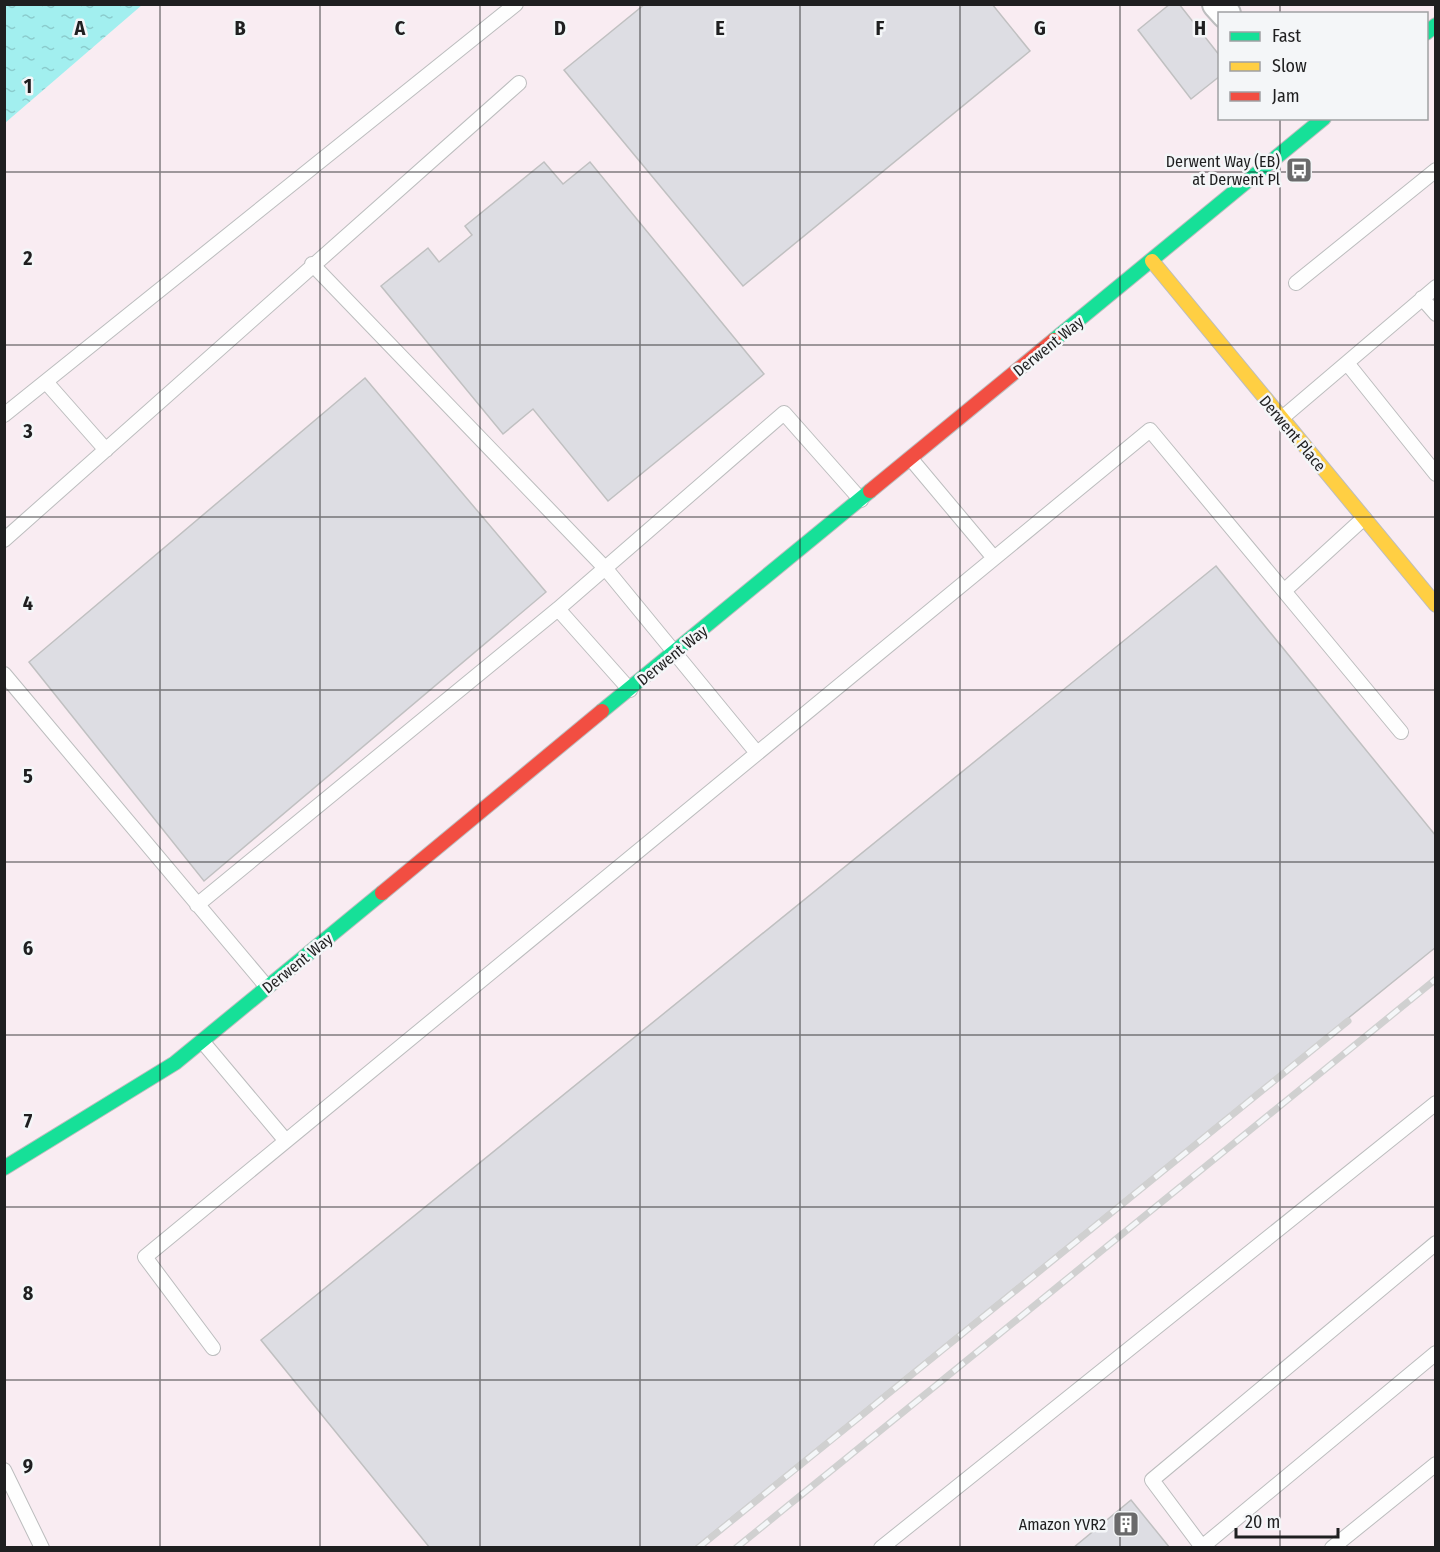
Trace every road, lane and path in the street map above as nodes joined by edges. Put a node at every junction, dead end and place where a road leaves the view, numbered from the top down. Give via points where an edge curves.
1 (516, 4) edge
2 (519, 83) dead end
3 (1319, 120) edge
4 (1436, 170) edge
5 (1152, 261) junction
6 (312, 264) junction
7 (1296, 283) dead end
8 (1436, 287) edge
9 (1422, 298) junction
10 (1436, 314) edge
11 (1347, 363) junction
12 (46, 382) junction
13 (4, 415) edge
14 (1282, 419) junction
15 (106, 450) junction
16 (911, 459) junction
17 (1436, 474) edge
18 (861, 500) junction
19 (1364, 518) junction
20 (4, 540) edge
21 (994, 558) junction
22 (606, 569) junction
23 (1284, 591) junction
24 (1436, 604) edge
25 (558, 609) junction
26 (674, 653) junction
27 (4, 674) edge
28 (630, 690) junction
29 (1401, 732) dead end
30 (757, 753) junction
31 (197, 905) junction
32 (267, 987) junction
33 (202, 1041) junction
34 (1436, 1103) edge
35 (286, 1142) junction
36 (5, 1168) edge
37 (1436, 1243) edge
38 (213, 1348) dead end
39 (1436, 1353) edge
40 (1436, 1464) edge
41 (4, 1470) edge
42 (42, 1548) edge
43 (881, 1548) edge
44 (1332, 1548) edge

1 - 12 lane
2 - 6 lane
3 - 5 street, Derwent Way
4 - 7 lane
5 - 14 street, Derwent Place
5 - 16 street, Derwent Way
6 - 15 lane
6 - 22 lane
8 - 9 lane
9 - 10 lane
9 - 11 lane
11 - 14 lane
11 - 17 lane
12 - 13 lane
12 - 15 lane
14 - 19 street, Derwent Place
15 - 20 lane
16 - 18 street, Derwent Way
16 - 21 lane
18 - 22 lane via 784,413
18 - 26 street, Derwent Way
19 - 23 lane
19 - 24 street, Derwent Place
21 - 23 lane via 1150,430
21 - 30 lane
22 - 25 lane
22 - 26 lane
23 - 29 lane
25 - 28 lane
25 - 31 lane
26 - 28 street, Derwent Way
26 - 30 lane
27 - 31 lane
28 - 32 street, Derwent Way
30 - 35 lane
31 - 32 lane
32 - 33 street, Derwent Way
33 - 35 lane
33 - 36 street, Derwent Way via 175,1063
34 - 43 lane
35 - 38 lane via 145,1257
37 - 39 lane via 1152,1480 1202,1546
40 - 44 lane
41 - 42 lane

